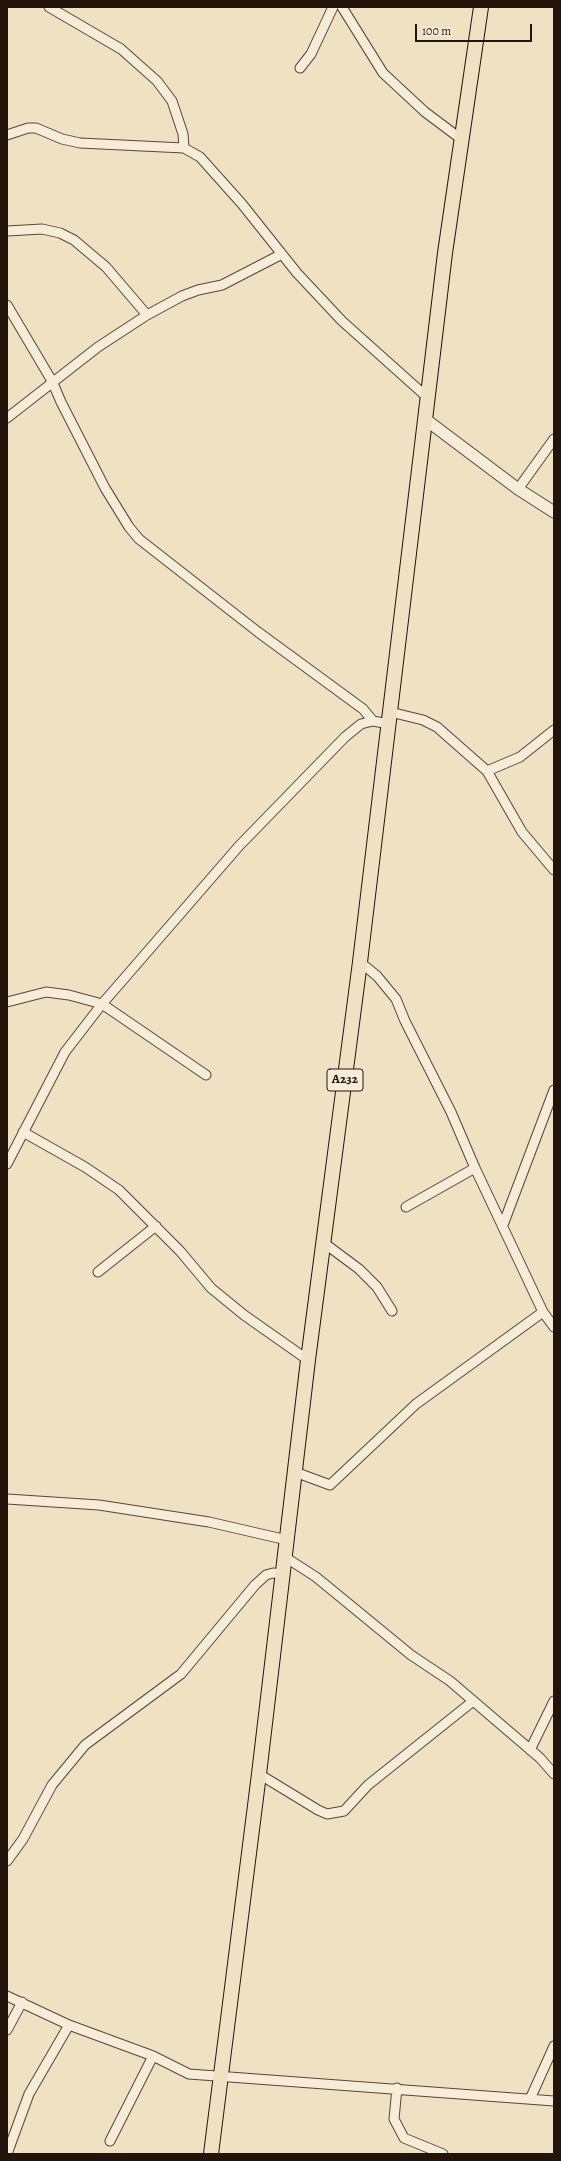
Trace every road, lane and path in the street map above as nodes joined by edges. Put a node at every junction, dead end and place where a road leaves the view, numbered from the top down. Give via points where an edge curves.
1 (49, 7) edge
2 (333, 7) edge
3 (342, 7) edge
4 (480, 7) edge
5 (300, 68) dead end
6 (7, 135) edge
7 (461, 139) junction
8 (184, 148) junction
9 (7, 231) edge
10 (282, 254) junction
11 (7, 305) edge
12 (147, 315) junction
13 (52, 381) junction
14 (428, 398) junction
15 (7, 418) edge
16 (425, 419) junction
17 (554, 439) edge
18 (518, 489) junction
19 (554, 512) edge
20 (389, 718) junction
21 (373, 721) junction
22 (554, 730) edge
23 (487, 771) junction
24 (554, 870) edge
25 (360, 962) junction
26 (7, 1002) edge
27 (102, 1004) junction
28 (206, 1075) dead end
29 (554, 1090) edge
30 (23, 1132) junction
31 (7, 1164) edge
32 (475, 1168) junction
33 (406, 1207) dead end
34 (503, 1225) junction
35 (156, 1226) junction
36 (324, 1243) junction
37 (98, 1272) dead end
38 (392, 1311) dead end
39 (543, 1312) junction
40 (554, 1328) edge
41 (308, 1360) junction
42 (295, 1472) junction
43 (7, 1499) edge
44 (287, 1540) junction
45 (285, 1557) junction
46 (282, 1574) junction
47 (554, 1701) edge
48 (472, 1702) junction
49 (530, 1750) junction
50 (259, 1774) junction
51 (554, 1774) edge
52 (7, 1861) edge
53 (7, 1996) edge
54 (22, 2002) junction
55 (70, 2025) junction
56 (7, 2030) edge
57 (554, 2046) edge
58 (153, 2056) junction
59 (221, 2077) junction
60 (397, 2088) junction
61 (530, 2100) junction
62 (554, 2102) edge
63 (110, 2141) dead end
64 (7, 2154) edge
65 (211, 2154) edge
66 (443, 2154) edge

1 - 8 street via 121,49 157,81 172,101 183,134
2 - 5 street via 311,54
3 - 7 street via 383,73 425,112
4 - 7 main road, A232
6 - 8 street via 36,128 80,143
7 - 14 main road, A232
8 - 10 street via 200,157
9 - 12 street via 42,229 60,232 74,240 106,267
10 - 12 street via 222,284 182,296
10 - 14 street via 342,321
11 - 13 street
12 - 13 street
13 - 15 street
13 - 21 street via 105,488 139,539 258,632 363,709
14 - 16 main road, A232
16 - 18 street
16 - 20 main road, A232
17 - 18 street
18 - 19 street
20 - 21 street
20 - 23 street via 423,720 437,727
20 - 25 main road, A232
21 - 27 street via 361,724 345,737 239,846
22 - 23 street via 520,757
23 - 24 street via 519,826
25 - 32 street via 377,976 396,999
25 - 36 main road, A232
26 - 27 street via 46,992
27 - 28 street
27 - 30 street via 65,1052
29 - 34 street
30 - 31 street
30 - 35 street via 85,1167 119,1190
32 - 33 street
32 - 34 street
34 - 39 street
35 - 37 street
35 - 41 street via 211,1288 244,1315
36 - 38 street via 359,1268 377,1287
36 - 41 main road, A232
39 - 40 street
39 - 42 street via 416,1404 330,1485
41 - 42 main road, A232
42 - 44 main road, A232
43 - 44 street via 100,1505 209,1522
44 - 45 main road, A232
45 - 46 main road, A232
45 - 48 street via 316,1577 411,1655 450,1681
46 - 50 main road, A232
46 - 52 street via 266,1575 181,1674 85,1745 52,1785 23,1838
47 - 49 street
48 - 49 street
48 - 50 street via 368,1785 344,1811 327,1814
49 - 51 street
50 - 59 main road, A232
53 - 54 street
54 - 55 street
54 - 56 street
55 - 58 street
55 - 64 street via 29,2094
57 - 61 street
58 - 59 street via 189,2074
58 - 63 street
59 - 60 street
59 - 65 main road, A232
60 - 61 street
60 - 66 street via 394,2119 404,2138
61 - 62 street

